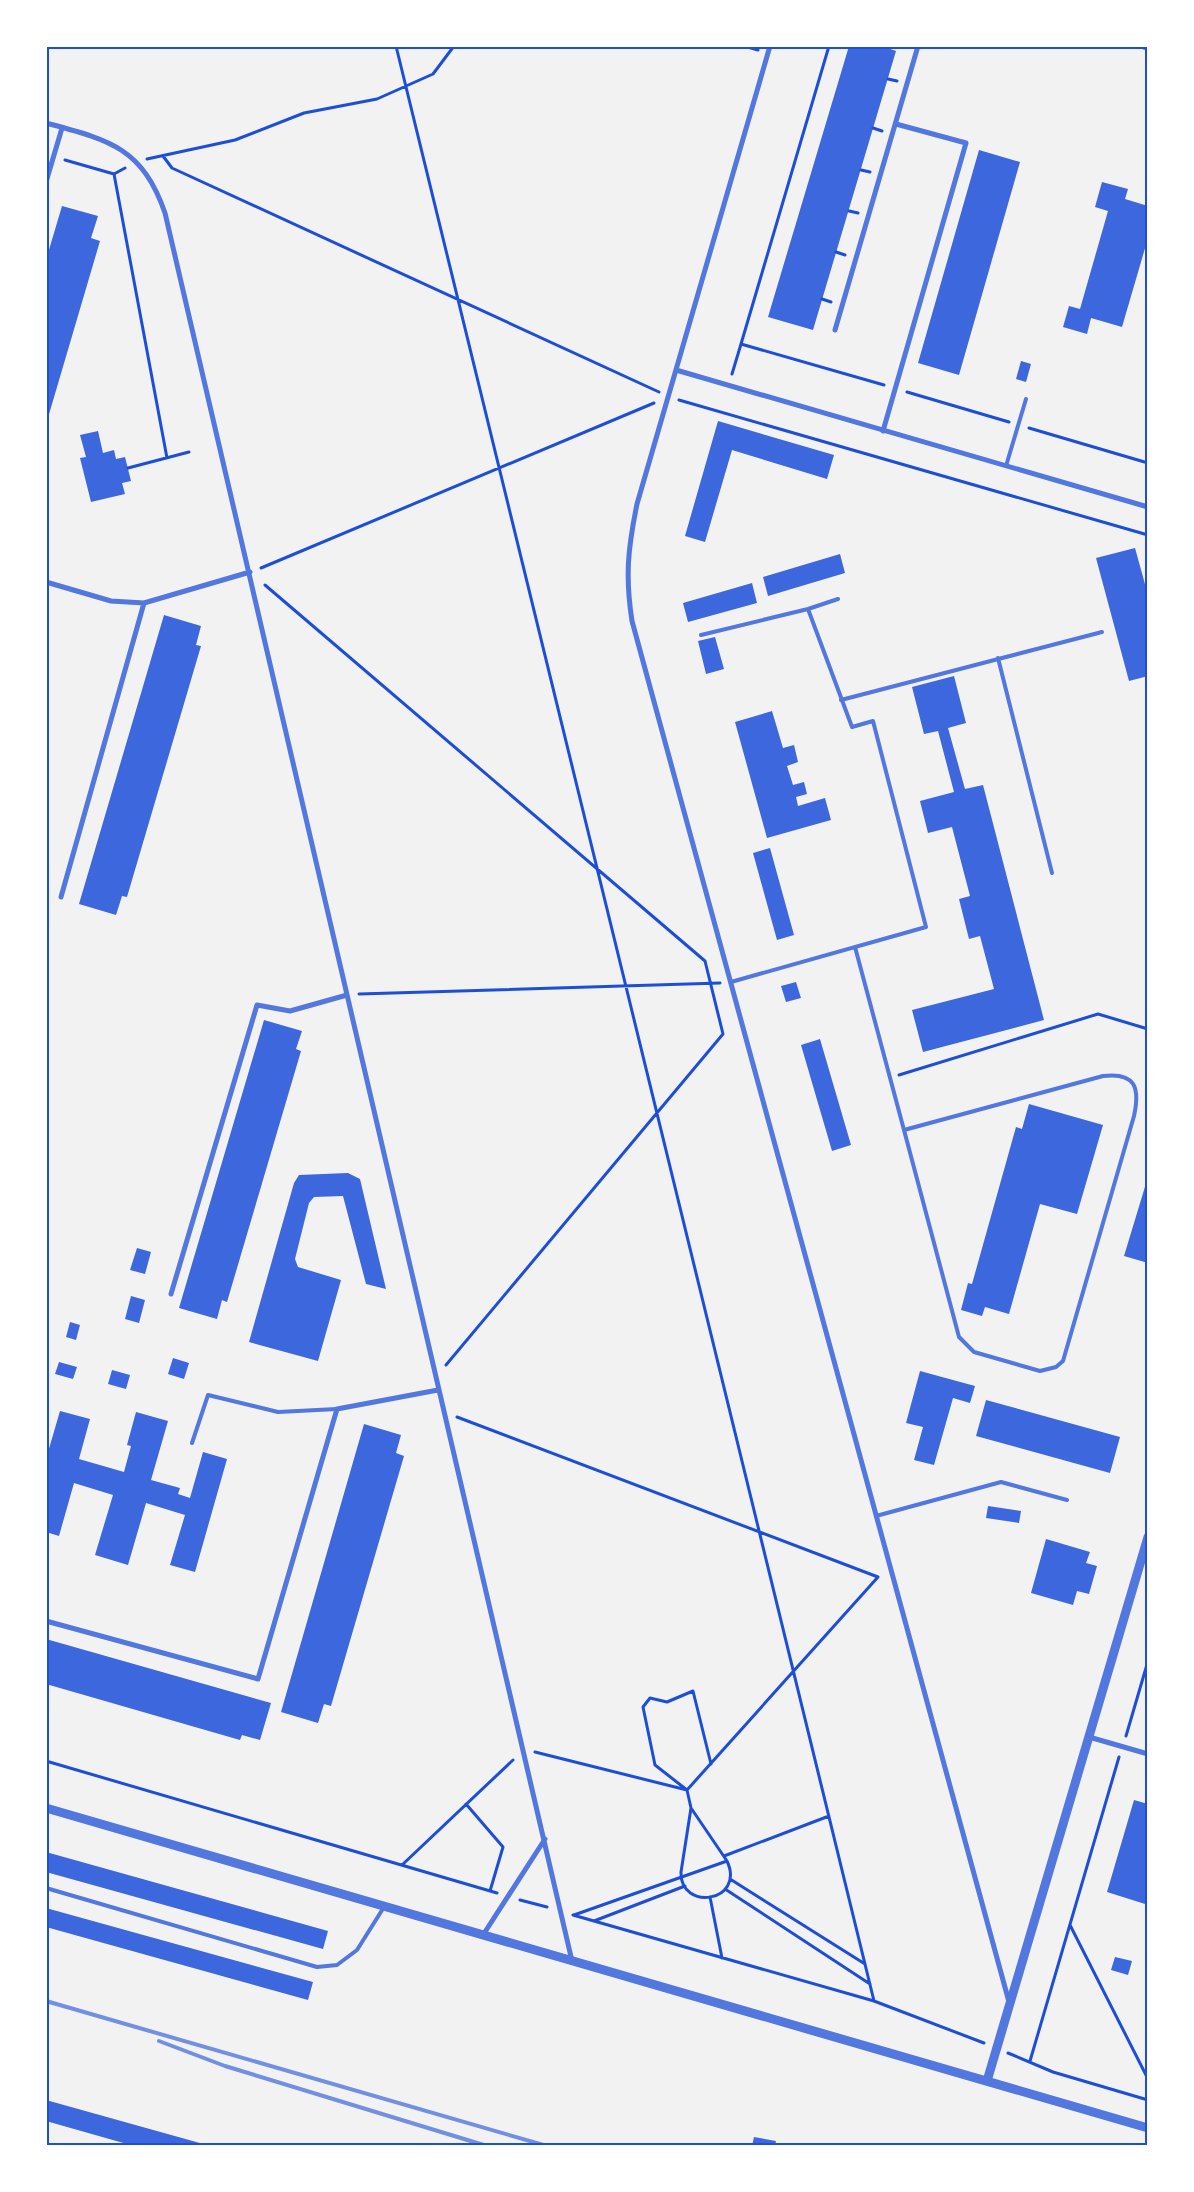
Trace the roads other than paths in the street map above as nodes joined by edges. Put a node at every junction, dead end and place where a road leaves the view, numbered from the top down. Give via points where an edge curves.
1 (770, 46) edge
2 (918, 46) edge
3 (46, 124) edge
4 (896, 124) junction
5 (62, 128) junction
6 (46, 182) edge
7 (836, 330) dead end
8 (676, 370) junction
9 (1026, 399) dead end
10 (883, 430) junction
11 (1006, 466) junction
12 (1148, 507) edge
13 (250, 572) junction
14 (46, 582) edge
15 (838, 599) dead end
16 (144, 603) junction
17 (808, 609) junction
18 (1102, 632) dead end
19 (701, 635) dead end
20 (998, 658) junction
21 (841, 700) junction
22 (1052, 873) dead end
23 (61, 897) dead end
24 (855, 947) junction
25 (731, 982) junction
26 (347, 995) junction
27 (904, 1130) junction
28 (171, 1294) dead end
29 (438, 1390) junction
30 (337, 1409) junction
31 (192, 1444) dead end
32 (1067, 1500) dead end
33 (876, 1516) junction
34 (1148, 1537) edge
35 (46, 1621) edge
36 (1089, 1737) junction
37 (1148, 1754) edge
38 (46, 1808) edge
39 (545, 1840) junction
40 (46, 1888) edge
41 (385, 1906) junction
42 (483, 1935) junction
43 (572, 1961) junction
44 (1009, 2005) junction
45 (987, 2081) junction
46 (1148, 2128) edge

1 - 8 street
2 - 4 street
3 - 5 street
4 - 7 street
4 - 10 street via 966,142
5 - 6 street
5 - 13 street via 106,141 122,150 136,162 157,191 165,213
8 - 10 street
8 - 25 street via 635,513 629,541 627,590 632,621
9 - 11 lane
10 - 11 street
11 - 12 street
13 - 16 street
13 - 26 street
14 - 16 street via 112,601
15 - 17 lane
16 - 23 street
17 - 19 lane
17 - 21 lane
18 - 20 lane
20 - 21 lane
20 - 22 lane
21 - 24 lane via 852,727 873,721 926,927
24 - 25 lane
24 - 27 lane
25 - 33 street
26 - 28 street via 290,1011 257,1005
26 - 29 street
27 - 27 lane via 1103,1076 1117,1074 1133,1083 1137,1100 1134,1116 1063,1361 1056,1367 1040,1371 974,1352 959,1337
29 - 30 street
29 - 39 street
30 - 31 lane via 278,1412 208,1395
30 - 35 street via 258,1680
32 - 33 lane via 1001,1482
33 - 44 street
34 - 36 street
36 - 37 street
36 - 44 street
38 - 41 street
39 - 42 street
39 - 43 street
40 - 41 lane via 317,1967 337,1966 357,1950
41 - 42 street
42 - 43 street
43 - 45 street
44 - 45 street
45 - 46 street

